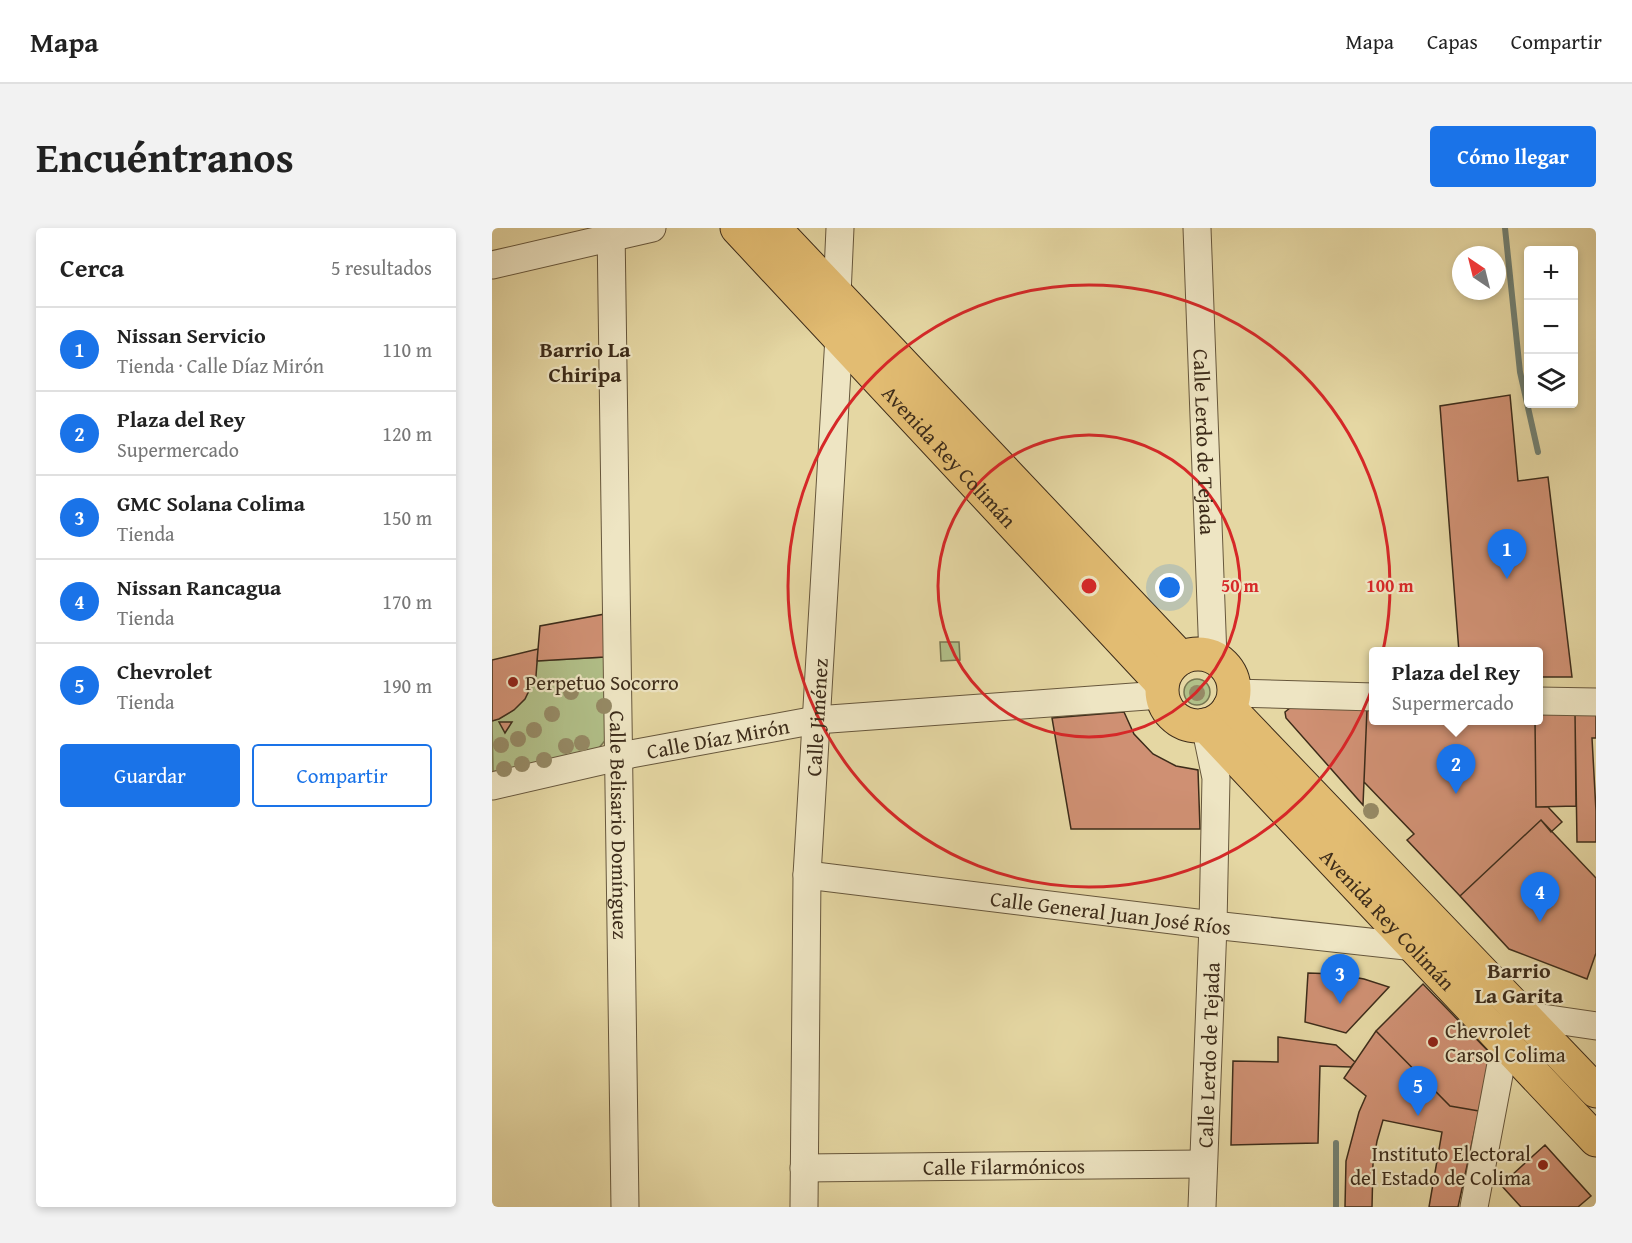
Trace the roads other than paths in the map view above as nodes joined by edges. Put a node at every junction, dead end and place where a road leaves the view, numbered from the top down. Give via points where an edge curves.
1 (652, 228) edge
2 (737, 228) edge
3 (774, 228) edge
4 (840, 228) edge
5 (1197, 228) edge
6 (611, 232) edge
7 (492, 265) edge
8 (837, 294) junction
9 (839, 337) junction
10 (1197, 658) junction
11 (1162, 689) junction
12 (1369, 697) edge
13 (1543, 701) edge
14 (1596, 702) edge
15 (1222, 709) junction
16 (816, 720) junction
17 (619, 757) junction
18 (492, 786) edge
19 (807, 875) junction
20 (1213, 925) junction
21 (1415, 947) junction
22 (1472, 1008) junction
23 (1523, 1016) junction
24 (1596, 1026) edge
25 (1505, 1043) junction
26 (1596, 1091) edge
27 (1596, 1140) edge
28 (1202, 1164) junction
29 (804, 1168) junction
30 (625, 1207) edge
31 (804, 1207) edge
32 (1202, 1207) edge
33 (1473, 1207) edge

1 - 6 street
2 - 9 main road, Avenida Rey Colimán
3 - 8 main road, Avenida Rey Colimán
4 - 8 street, Calle Jiménez
5 - 10 street, Calle Lerdo de Tejada
6 - 7 street
6 - 17 street, Calle Belisario Domínguez
8 - 9 street, Calle Jiménez
8 - 10 main road, Avenida Rey Colimán
9 - 11 main road, Avenida Rey Colimán
9 - 16 street, Calle Jiménez
10 - 11 main road via 1173,665
10 - 15 main road via 1222,664 1229,673 1233,683
11 - 15 main road via 1167,709 1184,723 1195,726
11 - 16 street, Calle Díaz Mirón
12 - 15 street
13 - 14 street
15 - 20 street, Calle Lerdo de Tejada via 1216,778
15 - 21 main road, Avenida Rey Colimán
15 - 23 main road, Avenida Rey Colimán
16 - 17 street, Calle Díaz Mirón
16 - 19 street, Calle Jiménez
17 - 18 street, Calle Díaz Mirón
17 - 30 street, Calle Belisario Domínguez
19 - 20 street, Calle General Juan José Ríos
19 - 29 street, Calle Jiménez
20 - 21 street, Calle General Juan José Ríos
20 - 28 street, Calle Lerdo de Tejada
21 - 22 main road, Avenida Rey Colimán
22 - 23 street
22 - 25 main road, Avenida Rey Colimán
23 - 24 street
23 - 25 street
23 - 26 main road, Avenida Rey Colimán
25 - 27 main road, Avenida Rey Colimán
25 - 33 street
28 - 29 street, Calle Filarmónicos
28 - 32 street, Calle Lerdo de Tejada
29 - 31 street, Calle Jiménez

